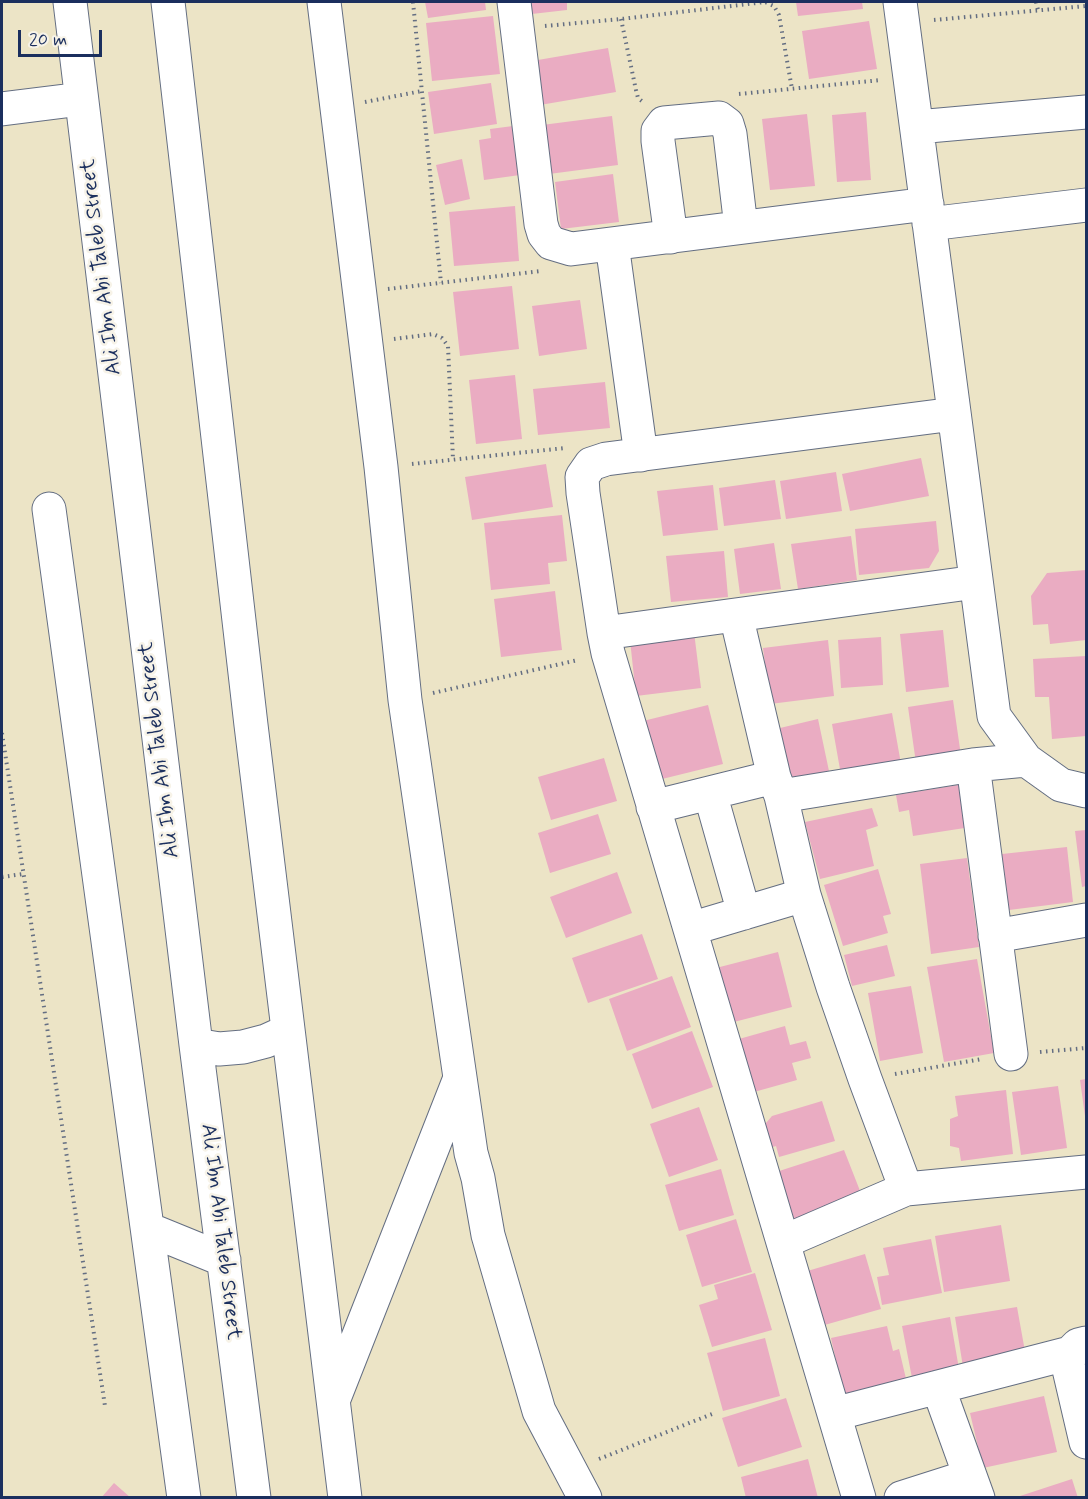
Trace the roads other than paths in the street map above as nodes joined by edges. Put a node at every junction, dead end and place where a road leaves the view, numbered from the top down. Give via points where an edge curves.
1 (70, 2) edge
2 (168, 2) edge
3 (324, 2) edge
4 (901, 12) edge
5 (516, 15) edge
6 (81, 99) junction
7 (2, 109) edge
8 (1086, 112) edge
9 (916, 127) junction
10 (1086, 205) edge
11 (928, 214) junction
12 (741, 227) junction
13 (671, 237) junction
14 (612, 244) junction
15 (954, 414) junction
16 (641, 455) junction
17 (49, 509) dead end
18 (976, 582) junction
19 (736, 615) junction
20 (606, 643) junction
21 (1026, 760) junction
22 (973, 765) junction
23 (778, 787) junction
24 (1086, 791) edge
25 (711, 793) junction
26 (653, 807) junction
27 (804, 895) junction
28 (744, 913) junction
29 (1086, 920) edge
30 (690, 929) junction
31 (995, 936) junction
32 (288, 1031) junction
33 (195, 1045) junction
34 (1011, 1054) road end
35 (460, 1077) junction
36 (1086, 1172) edge
37 (906, 1189) junction
38 (148, 1229) junction
39 (783, 1242) junction
40 (224, 1260) junction
41 (1078, 1348) edge
42 (938, 1387) junction
43 (333, 1400) junction
44 (834, 1414) junction
45 (1086, 1442) edge
46 (578, 1484) edge
47 (974, 1487) edge
48 (184, 1497) edge
49 (254, 1497) edge
50 (345, 1497) edge
51 (860, 1497) edge
52 (901, 1497) edge

1 - 6 street, Ali Ibn Abi Taleb Street
2 - 32 street
3 - 35 street via 381,467 405,700
4 - 9 street
5 - 14 street via 544,234 551,243 571,249
6 - 7 street
6 - 33 street, Ali Ibn Abi Taleb Street
8 - 9 street
9 - 11 street
10 - 11 street
11 - 12 street
11 - 15 street
12 - 13 street
12 - 13 street via 728,124 719,118 664,123 658,131 658,141
13 - 14 street
14 - 16 street
15 - 16 street
15 - 18 street
16 - 20 street via 591,464 582,477
17 - 38 street
18 - 19 street
18 - 21 street via 994,716
19 - 20 street
19 - 23 street
20 - 26 street
21 - 22 street
21 - 24 street via 1061,785
22 - 23 street
22 - 31 street
23 - 25 street
23 - 27 street
25 - 26 street
25 - 28 street
26 - 30 street
27 - 28 street
27 - 37 street
28 - 30 street
29 - 31 street
30 - 39 street
31 - 34 street
32 - 33 street via 243,1047
32 - 43 street
33 - 40 street, Ali Ibn Abi Taleb Street
35 - 43 street
35 - 46 street via 488,1235 539,1412
36 - 37 street
37 - 39 street
38 - 40 street
38 - 48 street
39 - 44 street
40 - 49 street, Ali Ibn Abi Taleb Street
41 - 42 street
41 - 45 street via 1068,1365
42 - 44 street
42 - 47 street
43 - 50 street
44 - 51 street
47 - 52 street

